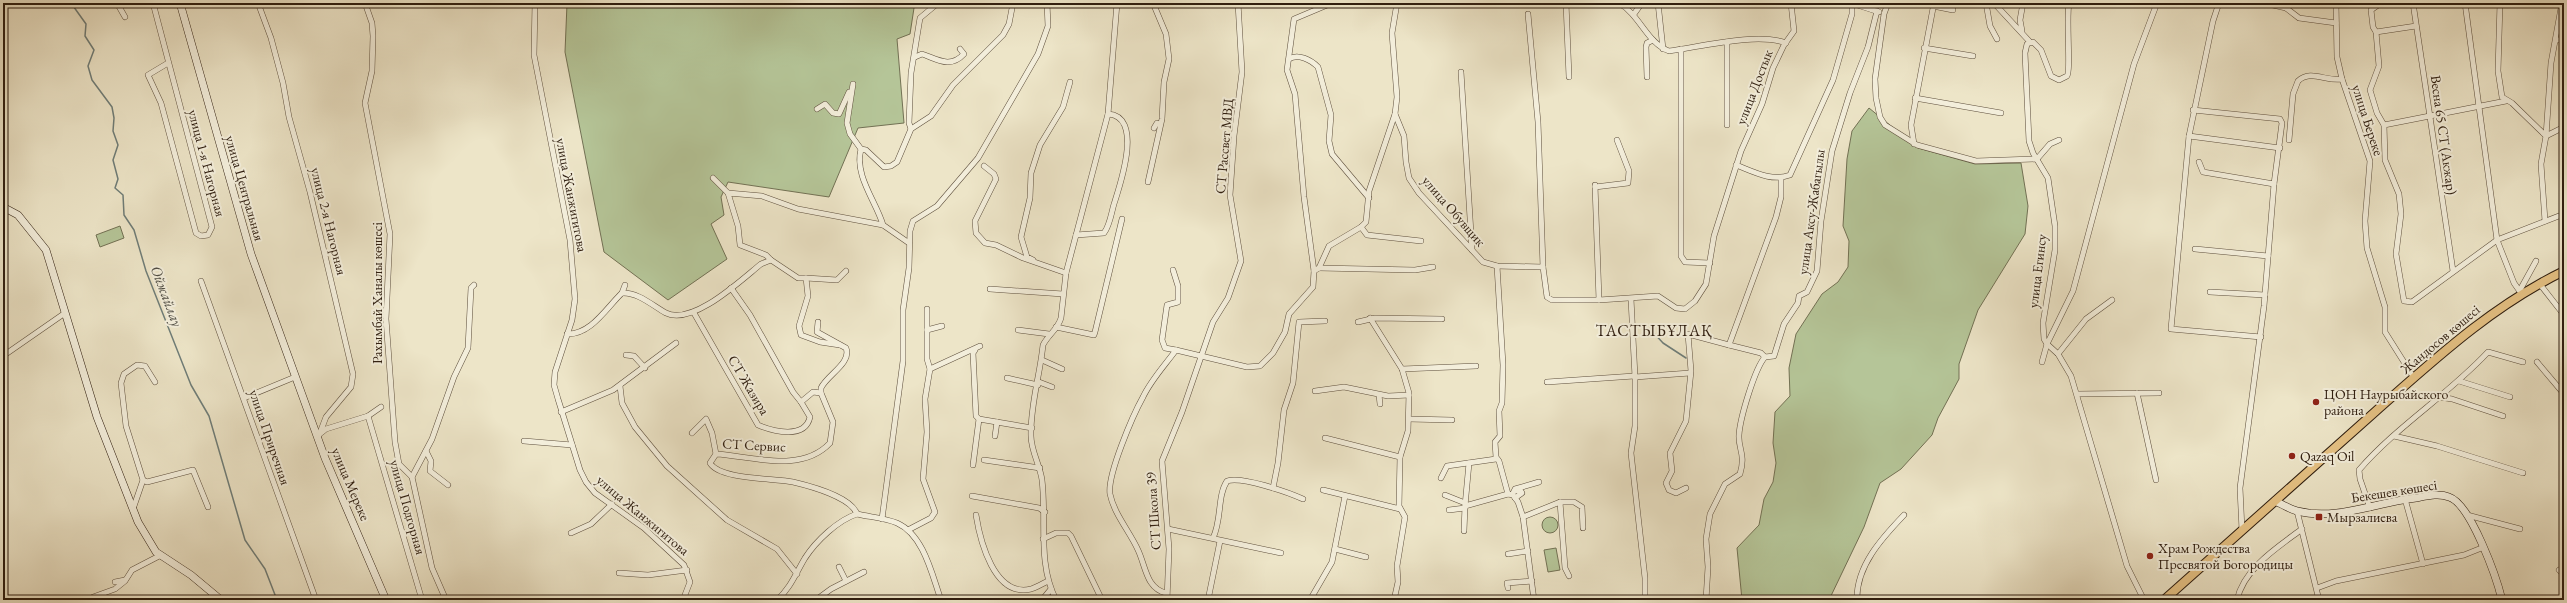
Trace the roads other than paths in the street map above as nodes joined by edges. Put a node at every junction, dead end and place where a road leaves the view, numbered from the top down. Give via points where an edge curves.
1 (117, 3) edge
2 (153, 3) edge
3 (180, 3) edge
4 (258, 3) edge
5 (365, 3) edge
6 (536, 3) edge
7 (938, 3) edge
8 (1013, 3) edge
9 (1047, 3) edge
10 (1117, 3) edge
11 (1153, 3) edge
12 (1238, 3) edge
13 (1332, 3) edge
14 (1397, 3) edge
15 (1566, 3) edge
16 (1620, 3) edge
17 (1640, 3) edge
18 (1658, 3) edge
19 (1791, 3) edge
20 (1852, 3) edge
21 (1888, 3) edge
22 (1986, 3) edge
23 (1994, 3) edge
24 (2023, 3) edge
25 (2069, 3) edge
26 (2157, 3) edge
27 (2219, 3) edge
28 (2264, 3) edge
29 (2336, 3) edge
30 (2381, 3) edge
31 (2413, 3) edge
32 (2465, 3) edge
33 (2500, 3) edge
34 (1934, 4) edge
35 (2286, 6) edge
36 (1857, 7) junction
37 (2561, 8) dead end
38 (1953, 10) dead end
39 (1877, 11) junction
40 (1528, 14) dead end
41 (1634, 14) junction
42 (1852, 14) junction
43 (1884, 14) junction
44 (124, 17) dead end
45 (2020, 20) junction
46 (2336, 23) junction
47 (2014, 24) junction
48 (2416, 26) junction
49 (2376, 32) junction
50 (1997, 39) dead end
51 (1654, 40) junction
52 (2556, 40) junction
53 (2564, 40) edge
54 (2028, 41) junction
55 (1727, 42) junction
56 (1786, 43) junction
57 (1924, 48) junction
58 (960, 49) dead end
59 (1663, 49) junction
60 (1681, 50) junction
61 (1973, 56) dead end
62 (914, 58) junction
63 (1289, 59) junction
64 (168, 63) junction
65 (1460, 72) dead end
66 (1569, 77) dead end
67 (1647, 77) dead end
68 (2342, 78) junction
69 (1070, 82) dead end
70 (1915, 98) junction
71 (2503, 100) junction
72 (817, 108) dead end
73 (2478, 108) junction
74 (2193, 110) junction
75 (2001, 113) dead end
76 (1108, 114) junction
77 (1395, 114) junction
78 (2429, 116) junction
79 (1160, 124) junction
80 (1728, 125) dead end
81 (2384, 125) junction
82 (2564, 127) edge
83 (910, 128) junction
84 (1154, 128) dead end
85 (2190, 136) junction
86 (2546, 136) junction
87 (1617, 140) dead end
88 (2059, 140) dead end
89 (2289, 140) dead end
90 (1914, 144) junction
91 (2280, 148) junction
92 (861, 149) junction
93 (2037, 159) junction
94 (2199, 162) dead end
95 (1736, 165) junction
96 (984, 166) dead end
97 (713, 178) dead end
98 (1781, 178) junction
99 (1148, 182) dead end
100 (2274, 184) junction
101 (728, 193) junction
102 (1369, 198) junction
103 (3, 207) edge
104 (2564, 214) edge
105 (1122, 219) dead end
106 (2545, 221) junction
107 (883, 225) junction
108 (1361, 227) junction
109 (1076, 235) junction
110 (2497, 240) junction
111 (1421, 241) dead end
112 (909, 243) junction
113 (2196, 249) dead end
114 (1472, 250) junction
115 (766, 255) junction
116 (2268, 256) junction
117 (771, 260) junction
118 (1033, 260) junction
119 (765, 262) junction
120 (2536, 262) dead end
121 (1710, 263) junction
122 (1497, 266) junction
123 (1433, 267) dead end
124 (1543, 267) junction
125 (1319, 268) junction
126 (1173, 270) dead end
127 (846, 271) dead end
128 (1314, 271) junction
129 (2452, 271) junction
130 (2564, 271) edge
131 (1066, 273) junction
132 (806, 278) junction
133 (200, 281) dead end
134 (2539, 283) junction
135 (474, 285) dead end
136 (625, 285) dead end
137 (731, 288) junction
138 (990, 289) dead end
139 (2210, 292) dead end
140 (2520, 292) junction
141 (622, 293) junction
142 (1064, 294) junction
143 (2265, 295) junction
144 (1631, 299) junction
145 (1599, 300) junction
146 (2112, 300) dead end
147 (927, 309) dead end
148 (65, 313) junction
149 (694, 313) junction
150 (2564, 315) edge
151 (1370, 318) junction
152 (1442, 319) dead end
153 (1325, 321) dead end
154 (818, 322) dead end
155 (1358, 322) dead end
156 (942, 326) dead end
157 (1056, 327) junction
158 (926, 330) junction
159 (1018, 330) dead end
160 (567, 334) junction
161 (1049, 334) junction
162 (2261, 337) junction
163 (676, 343) dead end
164 (2047, 344) junction
165 (840, 345) junction
166 (1729, 345) junction
167 (980, 346) dead end
168 (975, 350) junction
169 (1176, 350) junction
170 (626, 354) dead end
171 (2058, 354) junction
172 (1202, 355) junction
173 (3, 356) edge
174 (1765, 357) junction
175 (1042, 360) junction
176 (2042, 362) dead end
177 (2523, 362) dead end
178 (2537, 362) dead end
179 (1476, 366) dead end
180 (645, 368) junction
181 (930, 369) junction
182 (1062, 369) dead end
183 (1402, 369) junction
184 (1690, 373) junction
185 (295, 377) junction
186 (1634, 377) junction
187 (1007, 378) dead end
188 (2414, 378) junction
189 (2459, 381) junction
190 (155, 382) dead end
191 (1547, 382) dead end
192 (1038, 383) junction
193 (620, 386) junction
194 (1052, 387) dead end
195 (1315, 391) dead end
196 (820, 393) junction
197 (2136, 393) junction
198 (2159, 393) dead end
199 (2078, 394) junction
200 (2564, 394) edge
201 (1380, 395) junction
202 (1409, 395) junction
203 (2439, 397) junction
204 (2510, 397) dead end
205 (244, 398) junction
206 (801, 402) junction
207 (1380, 404) dead end
208 (381, 406) dead end
209 (561, 412) junction
210 (368, 416) junction
211 (2503, 416) dead end
212 (979, 419) junction
213 (1409, 419) junction
214 (1452, 420) dead end
215 (997, 422) junction
216 (1032, 428) junction
217 (692, 433) dead end
218 (319, 436) junction
219 (995, 436) dead end
220 (2394, 436) junction
221 (1325, 438) dead end
222 (524, 441) dead end
223 (572, 445) junction
224 (426, 451) junction
225 (716, 454) junction
226 (1400, 457) junction
227 (1496, 459) junction
228 (984, 460) dead end
229 (1469, 463) junction
230 (972, 465) dead end
231 (1040, 468) junction
232 (2523, 473) dead end
233 (412, 477) junction
234 (1441, 478) dead end
235 (143, 480) junction
236 (2156, 480) dead end
237 (1539, 482) dead end
238 (448, 485) dead end
239 (1528, 485) junction
240 (1273, 488) junction
241 (1686, 488) dead end
242 (1322, 490) dead end
243 (1512, 495) junction
244 (972, 496) dead end
245 (1345, 496) junction
246 (1445, 496) dead end
247 (1303, 499) dead end
248 (2405, 499) junction
249 (2275, 501) junction
250 (1560, 502) junction
251 (612, 504) junction
252 (1465, 506) junction
253 (208, 508) dead end
254 (2370, 508) junction
255 (133, 509) junction
256 (1400, 509) junction
257 (1449, 510) dead end
258 (2297, 511) junction
259 (1045, 512) junction
260 (857, 514) junction
261 (2466, 514) junction
262 (976, 515) dead end
263 (1904, 515) dead end
264 (1523, 517) junction
265 (882, 519) junction
266 (1168, 528) junction
267 (1583, 528) dead end
268 (2302, 529) junction
269 (2520, 529) dead end
270 (908, 530) junction
271 (2242, 530) junction
272 (1464, 531) dead end
273 (571, 533) dead end
274 (1213, 538) junction
275 (1043, 539) junction
276 (1220, 541) junction
277 (2484, 547) junction
278 (1335, 549) junction
279 (1528, 551) junction
280 (1281, 553) dead end
281 (1508, 554) dead end
282 (161, 555) junction
283 (1366, 557) dead end
284 (2423, 564) junction
285 (839, 567) dead end
286 (687, 570) junction
287 (2559, 570) dead end
288 (864, 572) dead end
289 (619, 573) dead end
290 (797, 574) junction
291 (2564, 575) edge
292 (1568, 576) dead end
293 (126, 579) junction
294 (846, 581) junction
295 (1048, 581) junction
296 (1532, 581) junction
297 (115, 582) dead end
298 (1501, 582) dead end
299 (2317, 588) junction
300 (1051, 589) junction
301 (1166, 593) junction
302 (92, 600) edge
303 (221, 600) edge
304 (316, 600) edge
305 (386, 600) edge
306 (422, 600) edge
307 (446, 600) edge
308 (683, 600) edge
309 (777, 600) edge
310 (816, 600) edge
311 (941, 600) edge
312 (1042, 600) edge
313 (1056, 600) edge
314 (1102, 600) edge
315 (1167, 600) edge
316 (1208, 600) edge
317 (1310, 600) edge
318 (1394, 600) edge
319 (1534, 600) edge
320 (1645, 600) edge
321 (1706, 600) edge
322 (1857, 600) edge
323 (2144, 600) edge
324 (2164, 600) edge
325 (2237, 600) edge
326 (2319, 600) edge
327 (2502, 600) edge

1 - 44 street
2 - 64 street, улица 1-я Нагорная
3 - 185 street, улица Центральная via 243,231
4 - 218 street, улица 2-я Нагорная via 272,38 288,117 310,192 353,374 351,387 326,417
5 - 233 street, Рахымбай Ханалы көшесі via 372,23 373,36 372,71 365,103 390,234 386,319 395,442 400,464
6 - 160 street, улица Жанжигитова via 534,55 572,257 575,308
7 - 62 street via 920,18
8 - 83 street via 1004,35 956,82 931,116
9 - 112 street via 1048,26 1038,54 972,166 937,206 913,222
10 - 76 street
11 - 79 street via 1169,48
12 - 172 street, СТ Рассвет МВД via 1242,72 1230,195 1240,261 1235,282 1213,322
13 - 63 street via 1294,19
14 - 77 street, улица Обувщик via 1392,33 1397,97
15 - 66 street
16 - 41 street
17 - 41 street
18 - 59 street
19 - 56 street, улица Достык via 1794,31
20 - 36 street
20 - 42 street
21 - 43 street
22 - 50 street via 1990,26
23 - 47 street
24 - 45 street
25 - 54 street via 2067,29 2070,69 2067,76 2059,80 2051,76 2041,50
26 - 164 street via 2134,64 2072,291
27 - 74 street
28 - 35 street
29 - 46 street, улица Береке
30 - 49 street via 2371,10
31 - 48 street, Весна 65 СТ (Акжар)
32 - 73 street
33 - 71 street via 2498,71
34 - 38 street
34 - 57 street
35 - 46 street via 2292,15 2299,18
36 - 39 street
36 - 42 street
37 - 52 street
39 - 43 street
39 - 174 street, улица Аксу-Жабагылы via 1868,47 1834,140 1822,214 1817,271 1813,284 1807,292 1799,296 1798,303 1784,324 1774,356
40 - 124 street via 1538,122
41 - 51 street
42 - 98 street via 1833,80 1814,126 1790,175
43 - 90 street via 1876,79 1879,111 1882,121 1889,128
45 - 47 street
45 - 54 street
46 - 68 street, улица Береке via 2337,57
47 - 54 street
48 - 49 street
48 - 78 street, Весна 65 СТ (Акжар)
49 - 81 street via 2379,66 2370,90 2377,113
51 - 59 street
51 - 67 street via 1647,43 1646,47
52 - 53 street
52 - 86 street via 2550,71
54 - 93 street, улица Егинсу via 2024,61 2026,111 2029,141
55 - 56 street via 1774,39
55 - 60 street
55 - 80 street
56 - 95 street, улица Достык via 1773,68 1762,104
57 - 61 street
57 - 70 street
58 - 62 street via 964,54 956,61 937,61 922,54 917,54
59 - 60 street
60 - 121 street via 1681,256 1685,262
62 - 83 street via 911,74
63 - 102 street via 1304,58 1318,67 1331,115 1329,141 1332,154
63 - 128 street via 1287,70 1295,94 1304,197
64 - 64 street, улица 1-я Нагорная via 148,75 162,107 196,232 201,236 209,234 212,227
65 - 114 street
68 - 89 street via 2331,81 2309,76 2298,81 2293,94
68 - 188 street, улица Береке via 2370,161 2365,222 2367,248 2385,307 2385,332
69 - 118 street via 1063,106 1040,145 1031,173 1030,198 1021,237 1027,257
70 - 75 street
70 - 90 street via 1911,126
71 - 73 street
71 - 86 street via 2512,103
72 - 92 street via 825,104 833,113 839,114 853,85 847,123 850,134
73 - 78 street
73 - 110 street
74 - 85 street
74 - 91 street via 2280,119
76 - 109 street
76 - 109 street via 1116,115 1123,123 1128,146 1124,171 1104,233
77 - 102 street via 1382,148
77 - 114 street, улица Обувщик via 1404,136 1410,178 1420,193
78 - 81 street
78 - 129 street, Весна 65 СТ (Акжар)
79 - 84 street via 1157,123
79 - 99 street
81 - 129 street via 2385,160 2400,200 2401,214 2396,254 2404,301 2412,302
82 - 86 street
83 - 92 street via 901,155 891,166 881,166 866,150
85 - 91 street
85 - 162 street via 2171,329
86 - 106 street via 2541,164
87 - 145 street via 1629,171 1628,183 1595,186
88 - 93 street via 2050,144
90 - 93 street via 1976,161
91 - 100 street
92 - 107 street via 859,158 867,190
93 - 164 street, улица Егинсу via 2048,178 2055,226 2043,323
94 - 100 street via 2203,172 2215,176
95 - 98 street via 1770,178
95 - 121 street, улица Достык via 1714,236
96 - 118 street via 994,174 996,181 975,221 976,233 985,243
97 - 101 street
98 - 166 street via 1781,197 1776,217
100 - 116 street
101 - 107 street via 762,196 798,209
101 - 115 street via 738,226 740,245
102 - 108 street via 1368,215
103 - 148 street via 18,215 46,250
104 - 106 street
105 - 157 street via 1094,335
106 - 110 street
107 - 112 street
108 - 111 street via 1366,235
108 - 125 street via 1329,246
109 - 131 street
110 - 129 street
110 - 140 street
112 - 265 street via 903,310 903,361
113 - 116 street
114 - 122 street, улица Обувщик via 1483,262
115 - 117 street
115 - 119 street
116 - 143 street
117 - 119 street
117 - 132 street via 798,278
118 - 131 street
119 - 137 street
120 - 140 street
121 - 144 street, улица Достык via 1704,288 1695,301 1685,309 1676,308 1658,296
122 - 124 street, улица Обувщик
122 - 227 street via 1503,377 1500,436 1495,442
123 - 125 street via 1415,270
124 - 145 street via 1549,298 1559,301
125 - 128 street
126 - 169 street via 1178,286 1178,302 1167,305 1162,340 1165,348
127 - 132 street via 837,280
128 - 172 street via 1313,287 1289,314 1285,332 1273,353 1263,364 1247,367
130 - 134 main road, Жандосов көшесі
131 - 142 street
132 - 165 street via 808,296 799,326 800,333 820,342
133 - 205 street, улица Приречная
134 - 140 main road, Жандосов көшесі
134 - 150 street
135 - 224 street via 471,288 468,348 454,377
136 - 141 street
137 - 149 street
137 - 206 street via 750,315
138 - 142 street
139 - 143 street
140 - 188 main road, Жандосов көшесі
141 - 149 street via 650,303 670,314
141 - 160 street via 597,320
142 - 157 street via 1061,318
143 - 162 street
144 - 145 street
144 - 186 street
146 - 171 street via 2086,320
147 - 158 street
148 - 173 street
148 - 255 street via 97,417
149 - 206 street, СТ Жазира via 758,425 784,434 802,427 810,417
151 - 152 street
151 - 155 street
151 - 183 street
153 - 240 street via 1299,322 1293,383 1284,410
154 - 165 street via 817,332
156 - 158 street
157 - 161 street
158 - 181 street
159 - 161 street
160 - 209 street, улица Жанжигитова via 554,378
161 - 175 street via 1043,345
162 - 271 street via 2240,488
163 - 180 street
164 - 171 street
164 - 176 street
165 - 196 street via 846,348 847,356 822,385
166 - 174 street via 1756,351
166 - 184 street via 1688,334
167 - 168 street
168 - 181 street
168 - 212 street via 973,353 976,416
169 - 172 street
169 - 301 street via 1143,396 1124,438 1110,489 1113,503 1130,532 1151,584 1156,590
170 - 180 street via 634,356
171 - 199 street
172 - 266 street, СТ Школа 39 via 1162,461
174 - 321 street, улица Аксу-Жабагылы via 1758,367 1741,426 1739,436 1743,460 1740,474 1725,484 1708,524
175 - 182 street
175 - 192 street
177 - 189 street via 2488,352
178 - 200 street
179 - 183 street
180 - 193 street
181 - 270 street via 925,399 927,432 923,479 935,512 931,518
183 - 202 street
184 - 186 street
184 - 241 street via 1686,421 1670,453 1672,471 1666,483 1669,490 1674,493
185 - 205 street
185 - 218 street, улица Мереке
186 - 191 street
186 - 320 street via 1635,426 1631,453 1645,578
187 - 192 street
188 - 249 main road, Жандосов көшесі
189 - 203 street
189 - 204 street
190 - 235 street via 145,366 137,365 124,374 122,383 126,426
192 - 194 street
192 - 216 street
193 - 209 street
193 - 290 street via 622,403 635,427 667,466 727,520 777,550
195 - 201 street via 1344,387
196 - 206 street via 813,392
196 - 225 street, СТ Сервис via 830,414 833,429 830,443 819,451 802,458 775,461
197 - 198 street
197 - 199 street
197 - 236 street
199 - 323 street via 2127,566
201 - 202 street
201 - 207 street
202 - 213 street
203 - 211 street
203 - 220 street
205 - 304 street, улица Приречная
208 - 210 street
209 - 223 street, улица Жанжигитова
210 - 218 street via 326,429
210 - 306 street, улица Подгорная
212 - 215 street
212 - 230 street
213 - 214 street
213 - 226 street
215 - 216 street
215 - 219 street
216 - 231 street via 1031,439
217 - 225 street via 706,419
218 - 305 street, улица Мереке
220 - 232 street via 2437,446
220 - 254 street via 2359,470
221 - 226 street
222 - 223 street
223 - 251 street, улица Жанжигитова via 586,482 595,493
224 - 233 street
224 - 238 street via 431,461 430,471
225 - 260 street, СТ Сервис via 710,460 714,468 746,477 794,482 843,499 853,506
226 - 256 street
227 - 229 street
227 - 243 street
228 - 231 street
229 - 234 street via 1447,466
229 - 252 street
231 - 259 street
233 - 307 street, Рахымбай Ханалы көшесі via 432,568
235 - 253 street via 147,482 193,470
235 - 255 street
237 - 239 street
239 - 243 street via 1522,493
239 - 243 street via 1515,489
240 - 247 street
240 - 274 street via 1238,480 1227,481 1219,523
242 - 245 street
243 - 252 street
243 - 264 street
244 - 259 street via 1039,508
245 - 256 street
245 - 278 street
246 - 252 street
248 - 254 street, Бекешев көшесі
248 - 261 street, Бекешев көшесі via 2441,495 2451,497
248 - 284 street
249 - 258 street, Бекешев көшесі
249 - 271 main road, Жандосов көшесі
250 - 264 street
250 - 267 street via 1574,502 1582,507
250 - 292 street via 1565,568
251 - 273 street via 591,524
251 - 286 street, улица Жанжигитова via 669,550
252 - 257 street
252 - 272 street
254 - 258 street, Бекешев көшесі via 2328,514
255 - 282 street via 149,540
256 - 318 street via 1405,517
258 - 268 street
259 - 275 street
260 - 265 street
260 - 290 street via 839,524 819,541
261 - 269 street
261 - 277 street, Бекешев көшесі
262 - 295 street via 980,537 990,564 1001,579 1013,586 1029,589
263 - 322 street via 1883,536 1868,559
264 - 279 street
265 - 270 street
266 - 274 street
266 - 301 street, СТ Школа 39
268 - 299 street
268 - 325 street via 2258,564 2246,580
270 - 311 street via 926,557
271 - 324 main road, Жандосов көшесі
274 - 276 street
275 - 295 street
275 - 314 street via 1056,533 1071,536
276 - 280 street
276 - 316 street
277 - 284 street via 2464,555
277 - 327 street, Бекешев көшесі via 2496,574
278 - 283 street
278 - 317 street via 1329,566
279 - 281 street
279 - 296 street
282 - 293 street via 132,570
282 - 303 street
284 - 299 street via 2336,581
285 - 294 street
286 - 289 street via 648,575
286 - 308 street, улица Жанжигитова via 689,587
287 - 291 street
288 - 294 street
290 - 309 street
293 - 297 street
293 - 302 street via 115,589 93,597
294 - 310 street
295 - 300 street
296 - 298 street via 1508,586
296 - 319 street
299 - 326 street
300 - 312 street
300 - 313 street
301 - 315 street, СТ Школа 39

